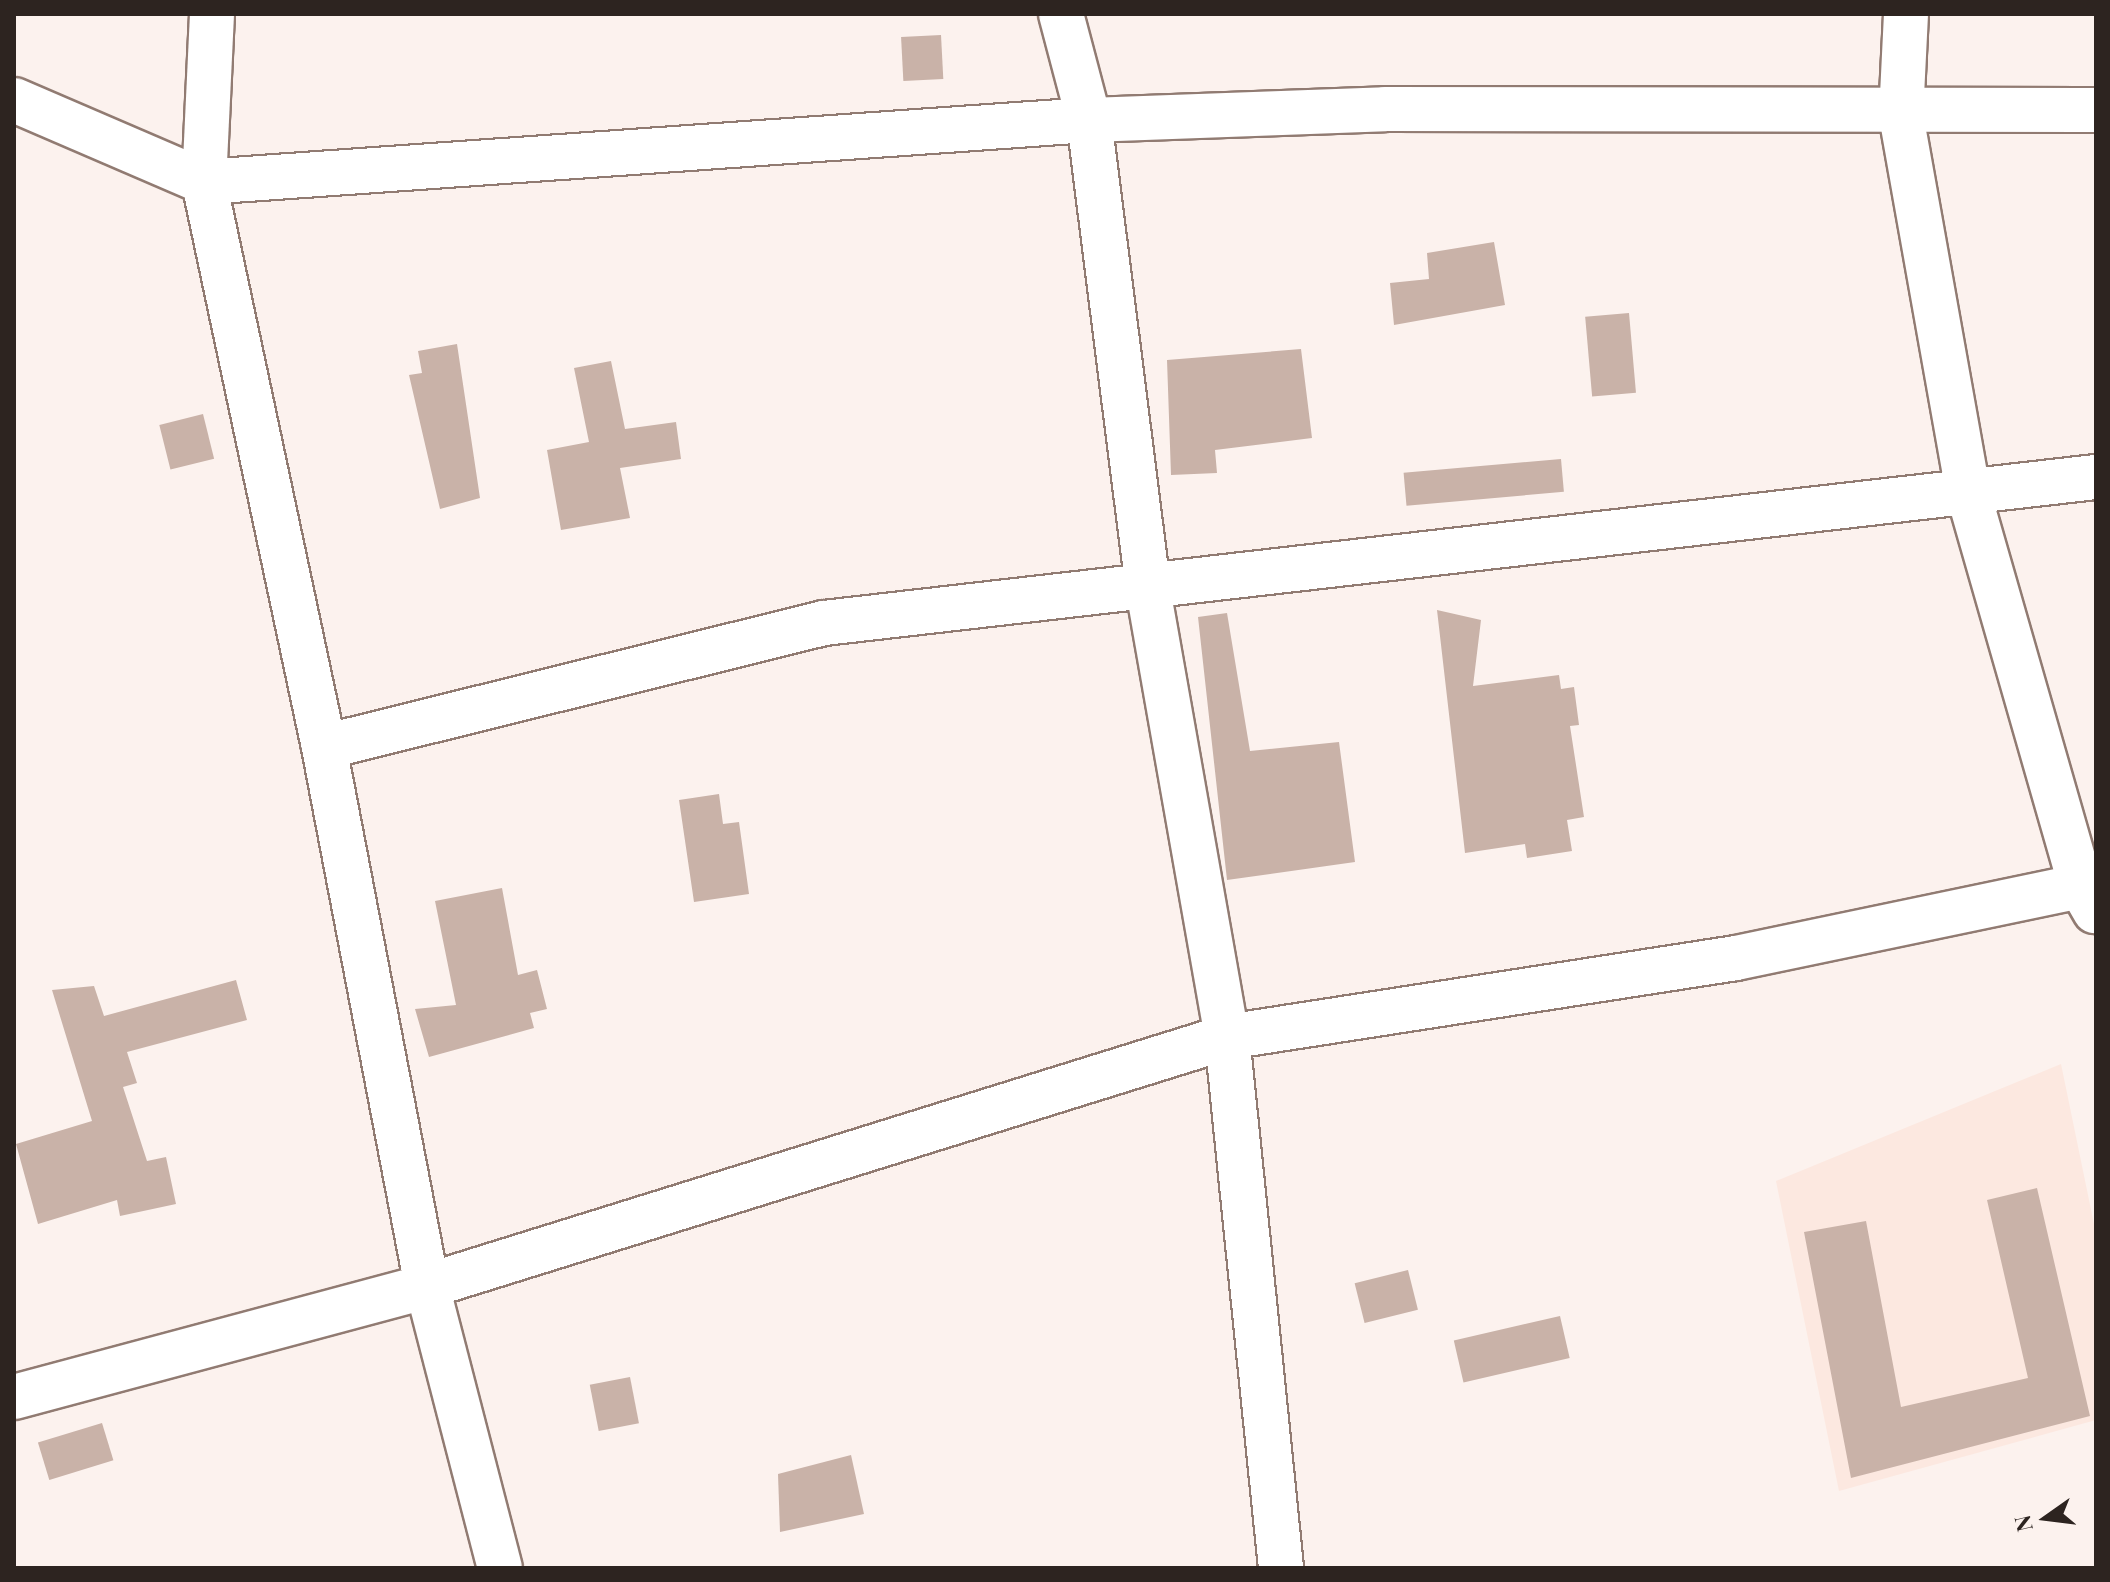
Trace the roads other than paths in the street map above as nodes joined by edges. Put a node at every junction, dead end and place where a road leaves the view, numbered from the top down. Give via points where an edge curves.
1 (212, 14) edge
2 (1061, 14) edge
3 (1906, 14) edge
4 (14, 100) edge
5 (2096, 110) edge
6 (1901, 115) junction
7 (1089, 120) junction
8 (204, 182) junction
9 (2096, 477) edge
10 (1968, 492) junction
11 (1148, 589) junction
12 (324, 747) junction
13 (2091, 894) edge
14 (1227, 1037) junction
15 (427, 1286) junction
16 (14, 1397) edge
17 (500, 1568) edge
18 (1281, 1568) edge

1 - 8 street
2 - 7 street
3 - 6 street
4 - 8 street
5 - 6 street
6 - 7 street via 1385,109
6 - 10 street
7 - 8 street
7 - 11 street
8 - 12 street
9 - 10 street
10 - 11 street
10 - 13 street
11 - 12 street via 824,623
11 - 14 street
12 - 15 street
13 - 14 street via 1736,958
14 - 15 street
14 - 18 street
15 - 16 street
15 - 17 street

